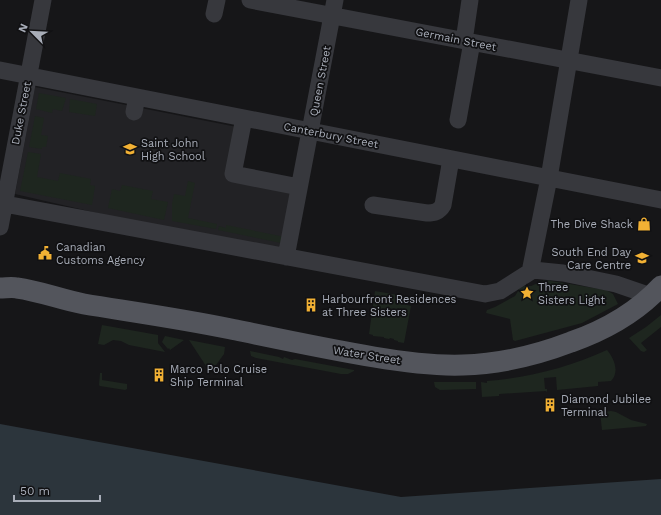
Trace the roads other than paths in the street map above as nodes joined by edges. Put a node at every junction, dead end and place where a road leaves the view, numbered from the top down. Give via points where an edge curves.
1 (43, 0) edge
2 (250, 0) edge
3 (470, 0) edge
4 (579, 0) edge
5 (334, 8) edge
6 (468, 42) junction
7 (569, 61) junction
8 (0, 70) edge
9 (28, 76) junction
10 (661, 78) edge
11 (244, 118) junction
12 (458, 120) dead end
13 (310, 131) junction
14 (451, 159) junction
15 (549, 178) junction
16 (299, 187) junction
17 (661, 200) edge
18 (2, 204) edge
19 (373, 205) dead end
20 (0, 227) edge
21 (286, 257) junction
22 (530, 272) junction
23 (0, 288) edge
24 (656, 291) edge
25 (0, 292) edge
26 (72, 302) junction

1 - 9 street, Duke Street
2 - 5 street, Germain Street
3 - 6 street
4 - 7 street
5 - 6 street, Germain Street
5 - 13 street, Queen Street
6 - 7 street, Germain Street
6 - 12 street
7 - 10 street, Germain Street
7 - 15 street
8 - 9 street, Canterbury Street
9 - 11 street, Canterbury Street via 135,105
9 - 18 street, Duke Street
11 - 13 street, Canterbury Street
11 - 16 street via 233,174
13 - 14 street, Canterbury Street
13 - 16 street, Queen Street
14 - 15 street, Canterbury Street
14 - 19 street via 443,205 438,211 427,213
15 - 17 street, Canterbury Street
15 - 22 street
16 - 21 street, Queen Street
18 - 20 street, Duke Street
18 - 21 street
21 - 22 street via 485,294 500,292
22 - 24 street via 533,270 563,273 629,288
23 - 26 main road, Water Street via 15,287
24 - 26 main road, Water Street via 622,318 557,348 488,363 462,365 402,362 229,328
25 - 26 main road, Water Street via 13,297

